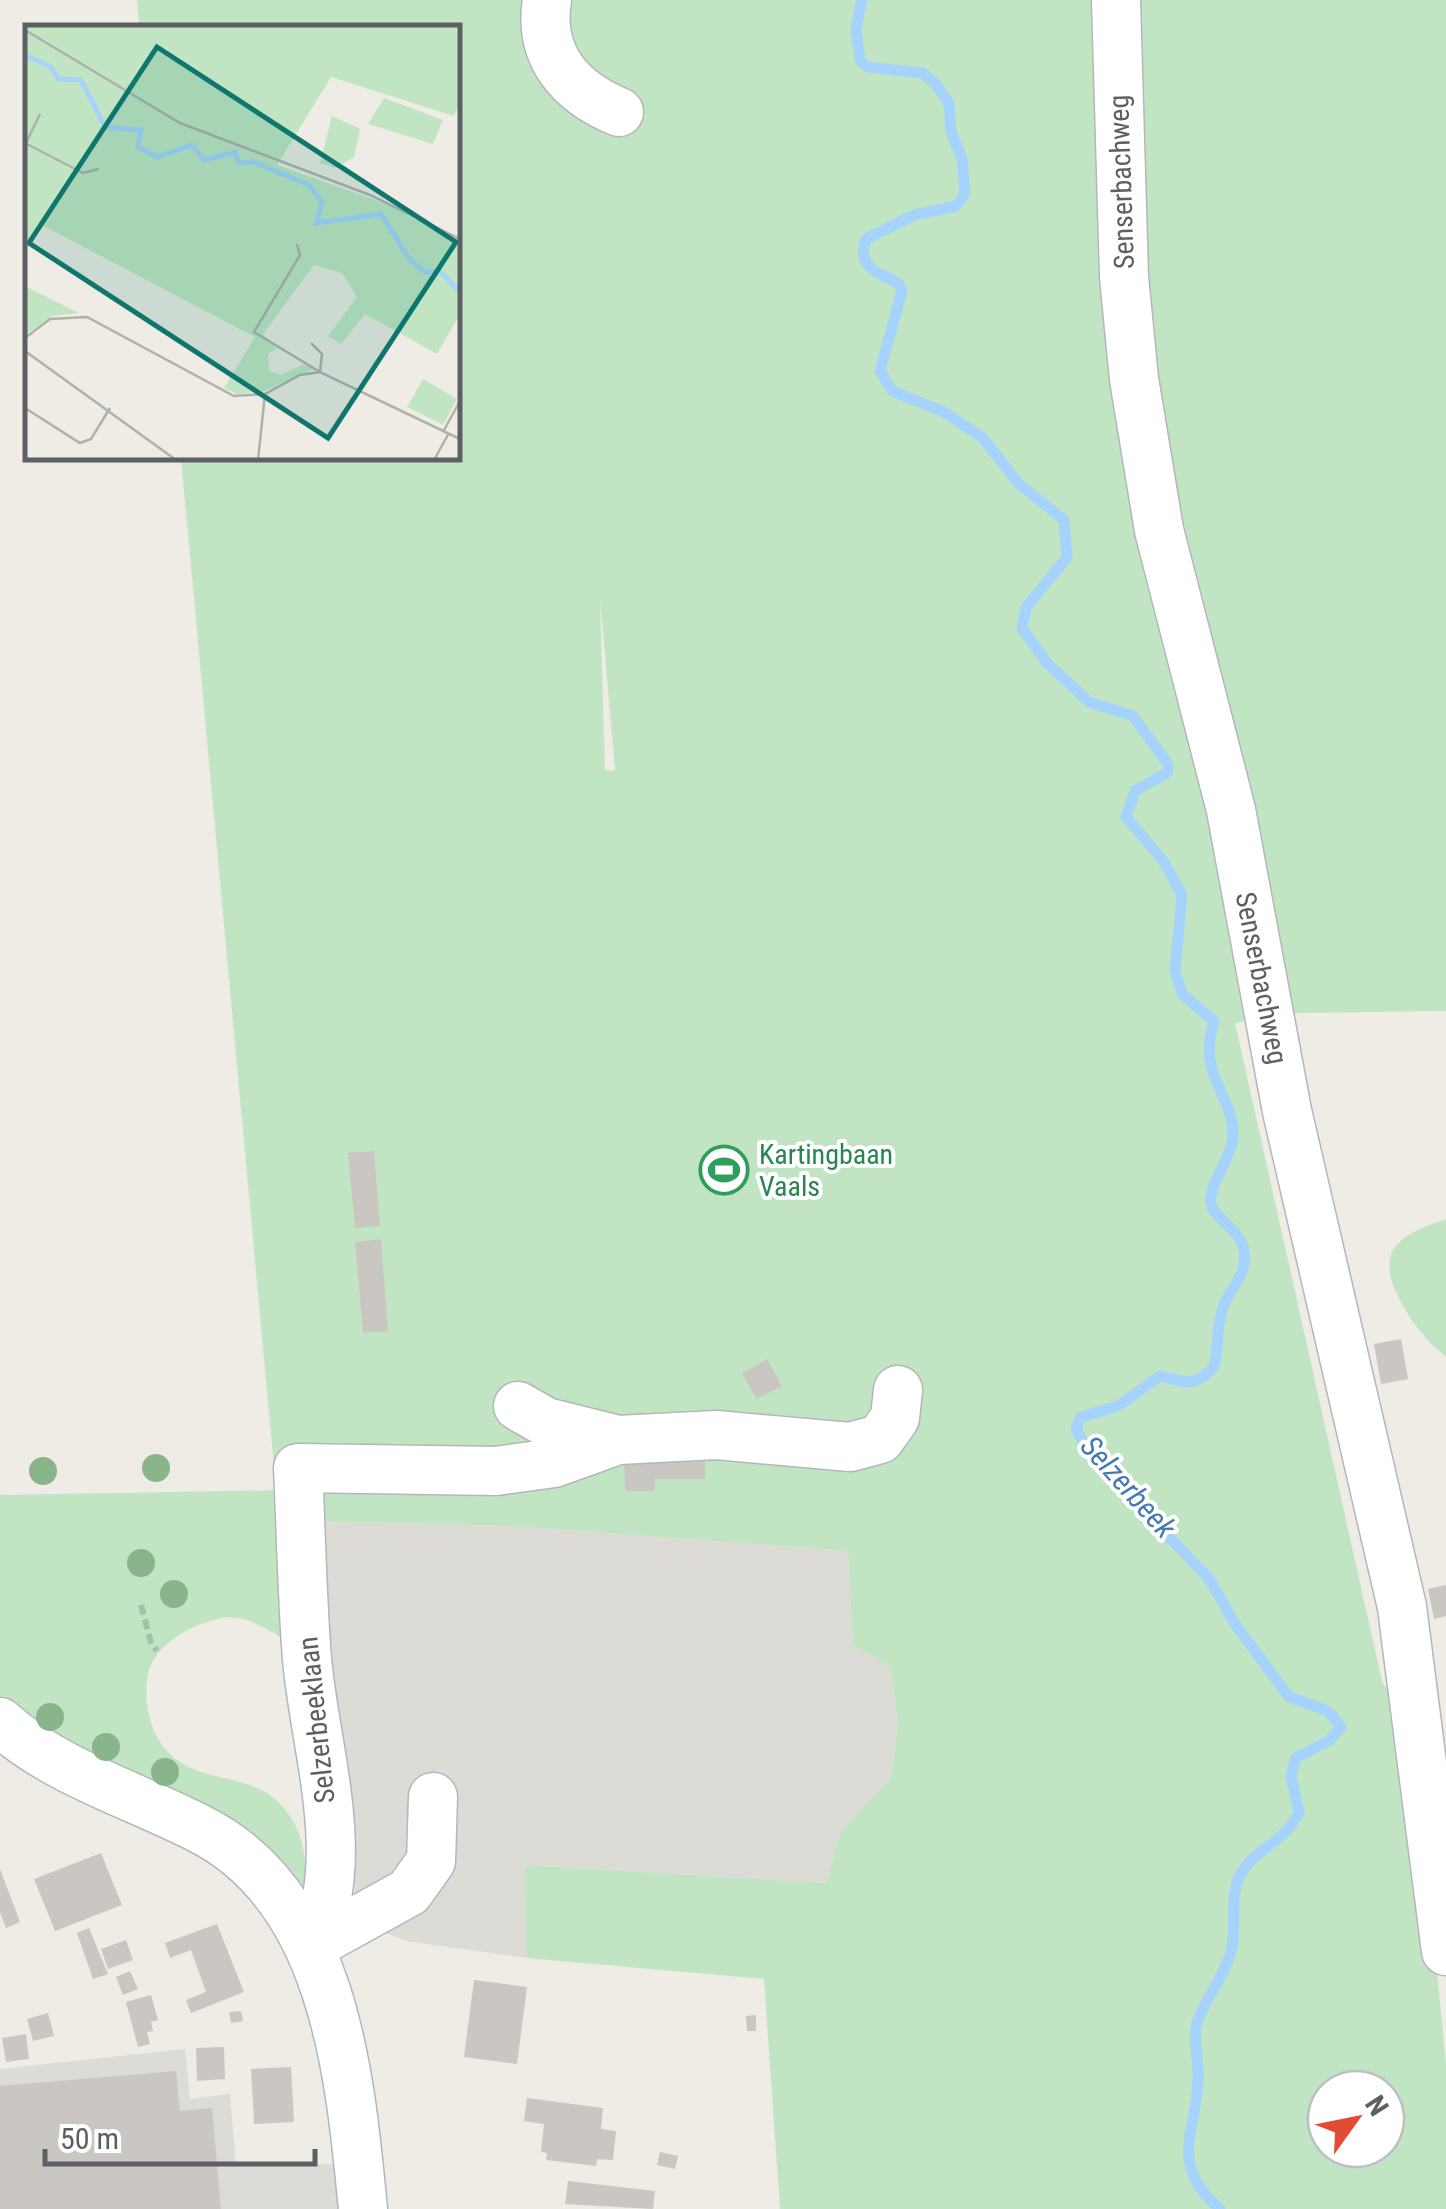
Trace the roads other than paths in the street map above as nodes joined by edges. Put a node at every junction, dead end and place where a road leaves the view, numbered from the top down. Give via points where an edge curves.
1 (547, 0) edge
2 (1116, 0) edge
3 (620, 112) dead end
4 (898, 1390) dead end
5 (518, 1406) dead end
6 (618, 1440) junction
7 (4, 1734) edge
8 (433, 1797) dead end
9 (311, 1946) junction
10 (1446, 1952) edge
11 (363, 2209) edge

1 - 3 street via 547,43 564,73 588,100
2 - 10 street, Senserbachweg via 1124,277 1159,530 1230,810 1287,1110 1402,1608
4 - 6 street via 895,1418 880,1439 850,1448 716,1435
5 - 6 street via 546,1422
6 - 9 street, Selzerbeeklaan via 554,1462 496,1470 298,1468 308,1661 330,1857 328,1894
7 - 9 street via 205,1831 258,1874
8 - 9 street via 431,1861 410,1892
9 - 11 street via 330,1996

